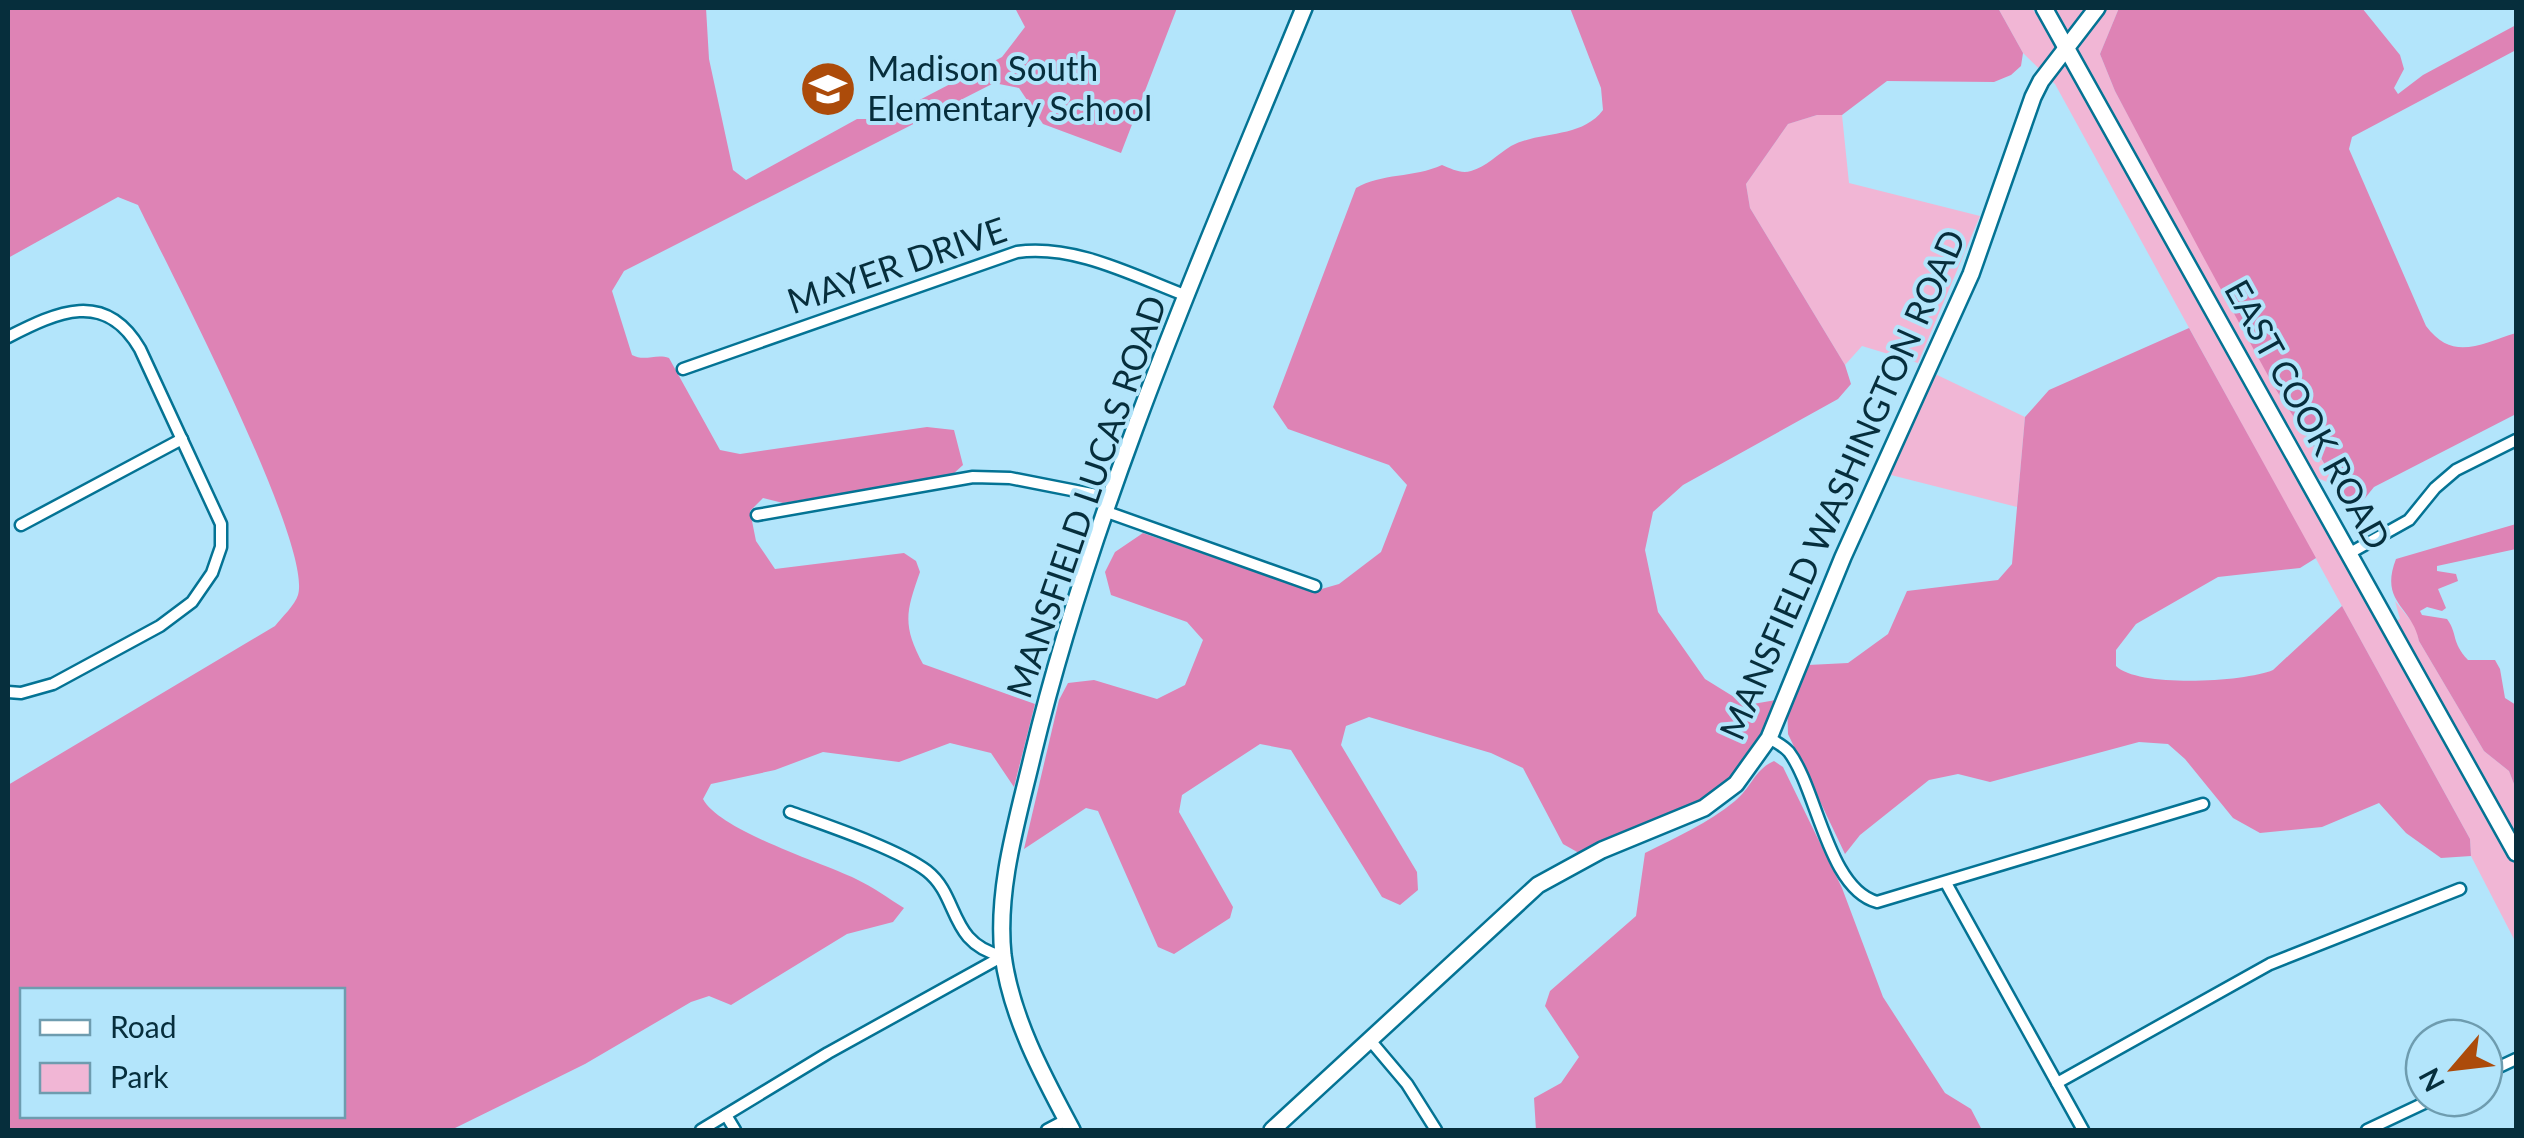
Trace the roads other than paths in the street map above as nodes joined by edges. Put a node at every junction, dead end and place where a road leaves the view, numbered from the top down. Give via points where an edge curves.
1 (1304, 8) edge
2 (2044, 8) edge
3 (2097, 8) edge
4 (2068, 48) junction
5 (1187, 296) junction
6 (8, 337) edge
7 (683, 369) dead end
8 (182, 439) junction
9 (2516, 440) edge
10 (1110, 505) junction
11 (757, 515) dead end
12 (21, 525) dead end
13 (2350, 553) junction
14 (1315, 586) dead end
15 (8, 692) edge
16 (1770, 738) junction
17 (2203, 804) dead end
18 (790, 812) dead end
19 (2516, 853) edge
20 (1946, 883) junction
21 (2460, 889) dead end
22 (1004, 956) junction
23 (1368, 1038) junction
24 (2057, 1082) junction
25 (2404, 1113) edge
26 (726, 1115) junction
27 (1069, 1126) edge
28 (701, 1130) edge
29 (735, 1130) edge
30 (1048, 1130) edge
31 (1272, 1130) edge
32 (1436, 1130) edge
33 (2084, 1130) edge
34 (2367, 1130) edge

1 - 5 street, MANSFIELD LUCAS ROAD
2 - 4 street, EAST COOK ROAD
3 - 4 street, MANSFIELD WASHINGTON ROAD
4 - 13 street, EAST COOK ROAD
4 - 16 street, MANSFIELD WASHINGTON ROAD via 2034,97 1971,274
5 - 7 street, MAYER DRIVE via 1074,255 1017,252
5 - 10 street, MANSFIELD LUCAS ROAD
6 - 8 street via 66,310 120,324 140,349
8 - 12 street
8 - 15 street via 221,524 221,546 207,583 172,618 112,652 42,688
9 - 13 street via 2456,470 2410,520
10 - 11 street via 1010,478 973,477
10 - 14 street
10 - 22 street, MANSFIELD LUCAS ROAD via 1061,645 1025,788 1006,882
13 - 19 street, EAST COOK ROAD
16 - 20 street via 1789,752 1838,862 1868,900 1888,901
16 - 23 street, MANSFIELD WASHINGTON ROAD via 1717,800 1538,884
17 - 20 street
18 - 22 street via 928,872 972,941
20 - 24 street
21 - 24 street via 2270,964
22 - 26 street
22 - 27 street, MANSFIELD LUCAS ROAD via 1026,1037
23 - 31 street, MANSFIELD WASHINGTON ROAD
23 - 32 street
24 - 33 street
25 - 34 street
26 - 28 street
26 - 29 street
27 - 30 street

